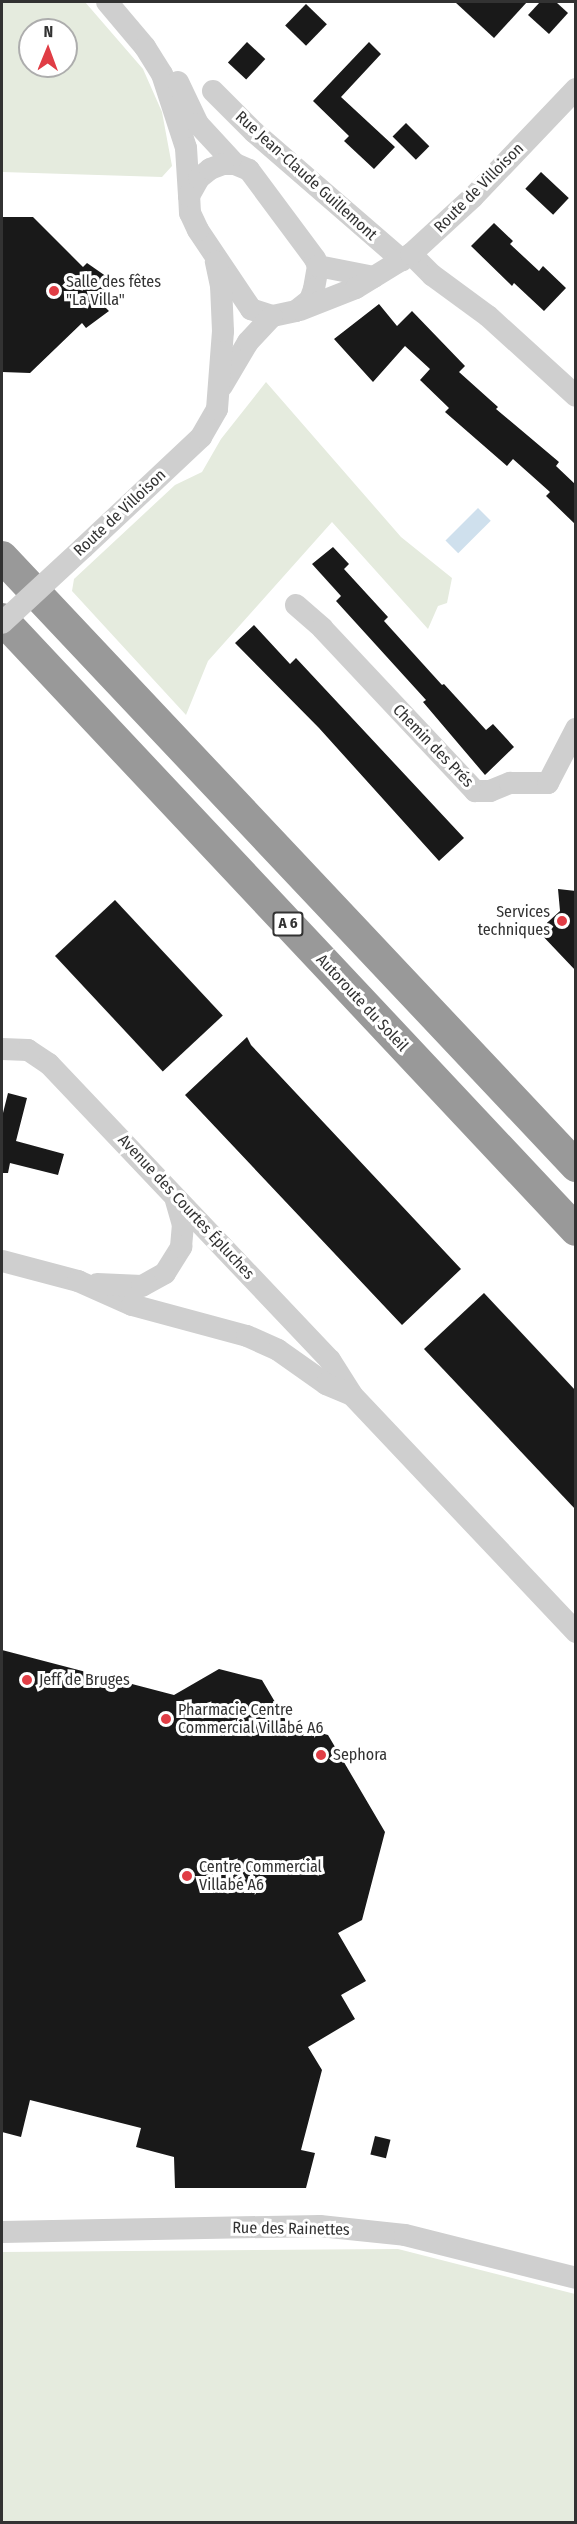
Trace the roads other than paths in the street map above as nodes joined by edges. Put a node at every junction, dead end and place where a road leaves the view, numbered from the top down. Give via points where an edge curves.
1 (107, 2) edge
2 (121, 2) edge
3 (576, 89) edge
4 (213, 91) dead end
5 (235, 164) junction
6 (189, 196) junction
7 (215, 255) junction
8 (406, 257) junction
9 (318, 266) junction
10 (374, 277) junction
11 (296, 311) junction
12 (272, 316) junction
13 (220, 390) junction
14 (576, 396) edge
15 (2, 557) edge
16 (296, 605) dead end
17 (2, 621) edge
18 (576, 729) edge
19 (2, 1048) edge
20 (576, 1166) edge
21 (174, 1195) junction
22 (576, 1230) edge
23 (2, 1261) edge
24 (78, 1281) junction
25 (352, 1395) junction
26 (576, 1632) edge
27 (2, 2232) edge
28 (576, 2278) edge

1 - 6 street via 145,46 162,74 186,148
2 - 5 street via 163,52 198,124
3 - 8 street, Route de Villoison via 473,197
4 - 8 street, Rue Jean-Claude Guillemont via 254,132
5 - 6 street via 210,169 199,177
5 - 9 street via 249,170 264,188
6 - 7 street via 190,213
7 - 12 street via 251,309
7 - 13 street, Route de Villoison via 223,304
8 - 10 street, Route de Villoison
8 - 14 street, Rue Jean-Claude Guillemont via 488,316
9 - 10 street
9 - 11 street via 310,300
10 - 11 street, Route de Villoison
11 - 12 street, Route de Villoison
12 - 13 street, Route de Villoison via 248,342
13 - 17 street, Route de Villoison, bridge via 217,409 201,437
15 - 20 highway, A 6
16 - 18 street, Chemin des Prés via 475,791 490,791 510,783 548,783
17 - 22 highway, Autoroute du Soleil / A 6
19 - 21 street, Avenue des Courtes Épluches via 28,1050 49,1064
21 - 24 street via 183,1225 181,1247 165,1273 142,1286
21 - 25 street, Avenue des Courtes Épluches via 330,1360
23 - 24 street, Avenue des Courtes Épluches
24 - 25 street, Avenue des Courtes Épluches via 132,1305 247,1336 278,1350 326,1384
25 - 26 street, Avenue des Courtes Épluches
27 - 28 street, Rue des Rainettes via 320,2226 405,2235

